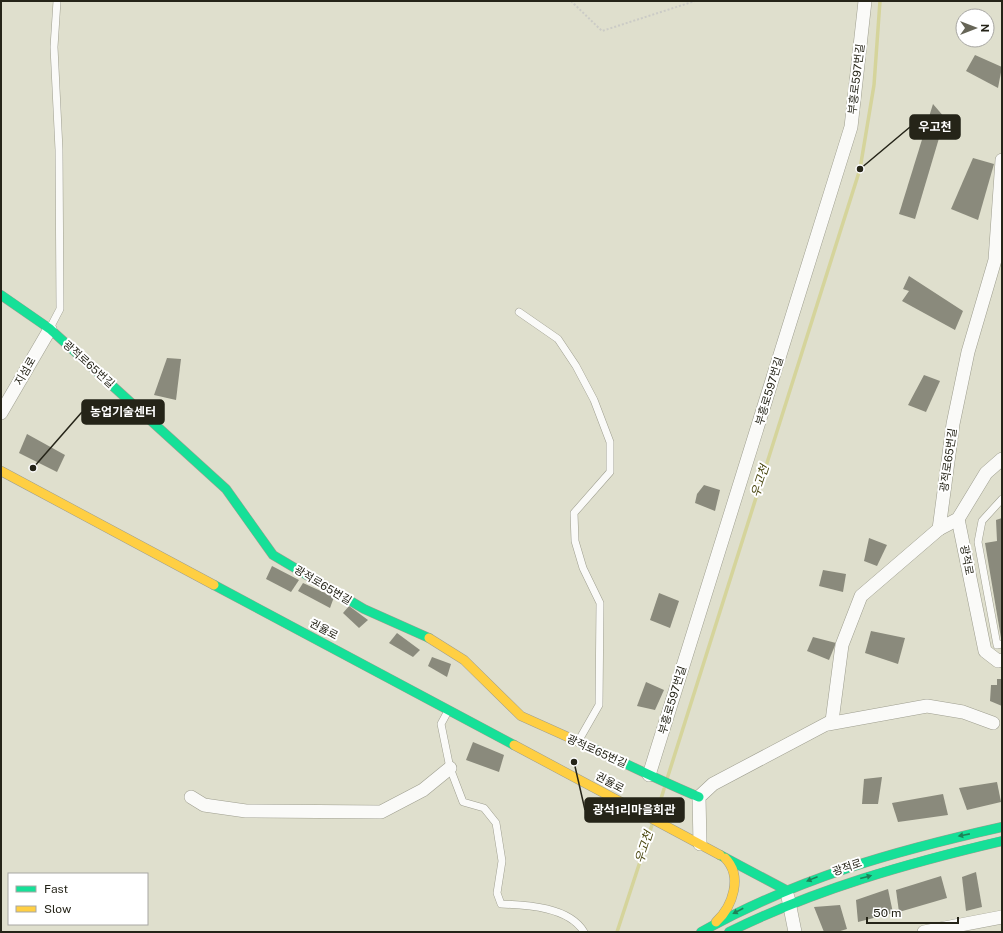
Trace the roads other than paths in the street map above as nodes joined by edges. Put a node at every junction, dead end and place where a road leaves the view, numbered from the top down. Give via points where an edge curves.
1 (57, 1) edge
2 (865, 1) edge
3 (1002, 160) edge
4 (1, 296) edge
5 (519, 312) dead end
6 (50, 328) junction
7 (1, 413) edge
8 (1002, 459) edge
9 (1, 471) edge
10 (1002, 499) edge
11 (958, 519) junction
12 (939, 529) junction
13 (1002, 644) edge
14 (1002, 660) edge
15 (448, 709) junction
16 (993, 723) dead end
17 (828, 724) junction
18 (578, 742) junction
19 (450, 768) junction
20 (653, 777) junction
21 (190, 797) dead end
22 (699, 797) junction
23 (1002, 828) edge
24 (1002, 841) edge
25 (700, 844) junction
26 (725, 858) junction
27 (786, 890) junction
28 (790, 904) junction
29 (1002, 917) edge
30 (710, 926) junction
31 (584, 932) edge
32 (700, 932) edge
33 (729, 932) edge
34 (795, 932) edge
35 (924, 932) edge

1 - 6 lane via 54,47 59,150 60,309
2 - 20 street, 부흥로597번길 via 851,127
3 - 12 street, 광적로65번길 via 995,260 968,352 954,417
4 - 6 street, 광적로65번길
5 - 18 lane via 558,339 594,400 610,442 610,472 574,513 575,541 583,568 600,603 599,705
6 - 7 street, 지섬로
6 - 18 street, 광적로65번길 via 226,489 273,555 364,609 431,639 464,660 520,716
8 - 11 street via 986,473
9 - 15 street, 권율로
10 - 13 lane via 982,521 978,542 997,645
11 - 12 street
11 - 14 street, 광적로 via 985,651 998,661
12 - 17 street via 861,596 842,645 832,722
15 - 19 lane via 441,724
15 - 25 street, 권율로
16 - 17 street via 963,712 927,706
17 - 22 street via 713,784
18 - 20 street, 광적로65번길
19 - 21 street via 423,790 381,812 246,812 204,805
19 - 31 lane via 463,802 484,808 496,823 502,861 497,893 501,904 563,914 579,924
20 - 22 street, 광적로65번길
22 - 25 street
23 -> 27 street, 광적로 via 950,838 864,861
28 -> 24 street, 광적로 via 855,880
25 - 26 street
26 - 27 street
26 - 30 street via 733,867 735,880 732,895 722,917
27 - 28 street
27 -> 30 street, 광적로 via 755,902
28 - 33 street, 광적로 via 764,913
28 - 34 street
29 - 35 street
30 - 32 street, 광적로

